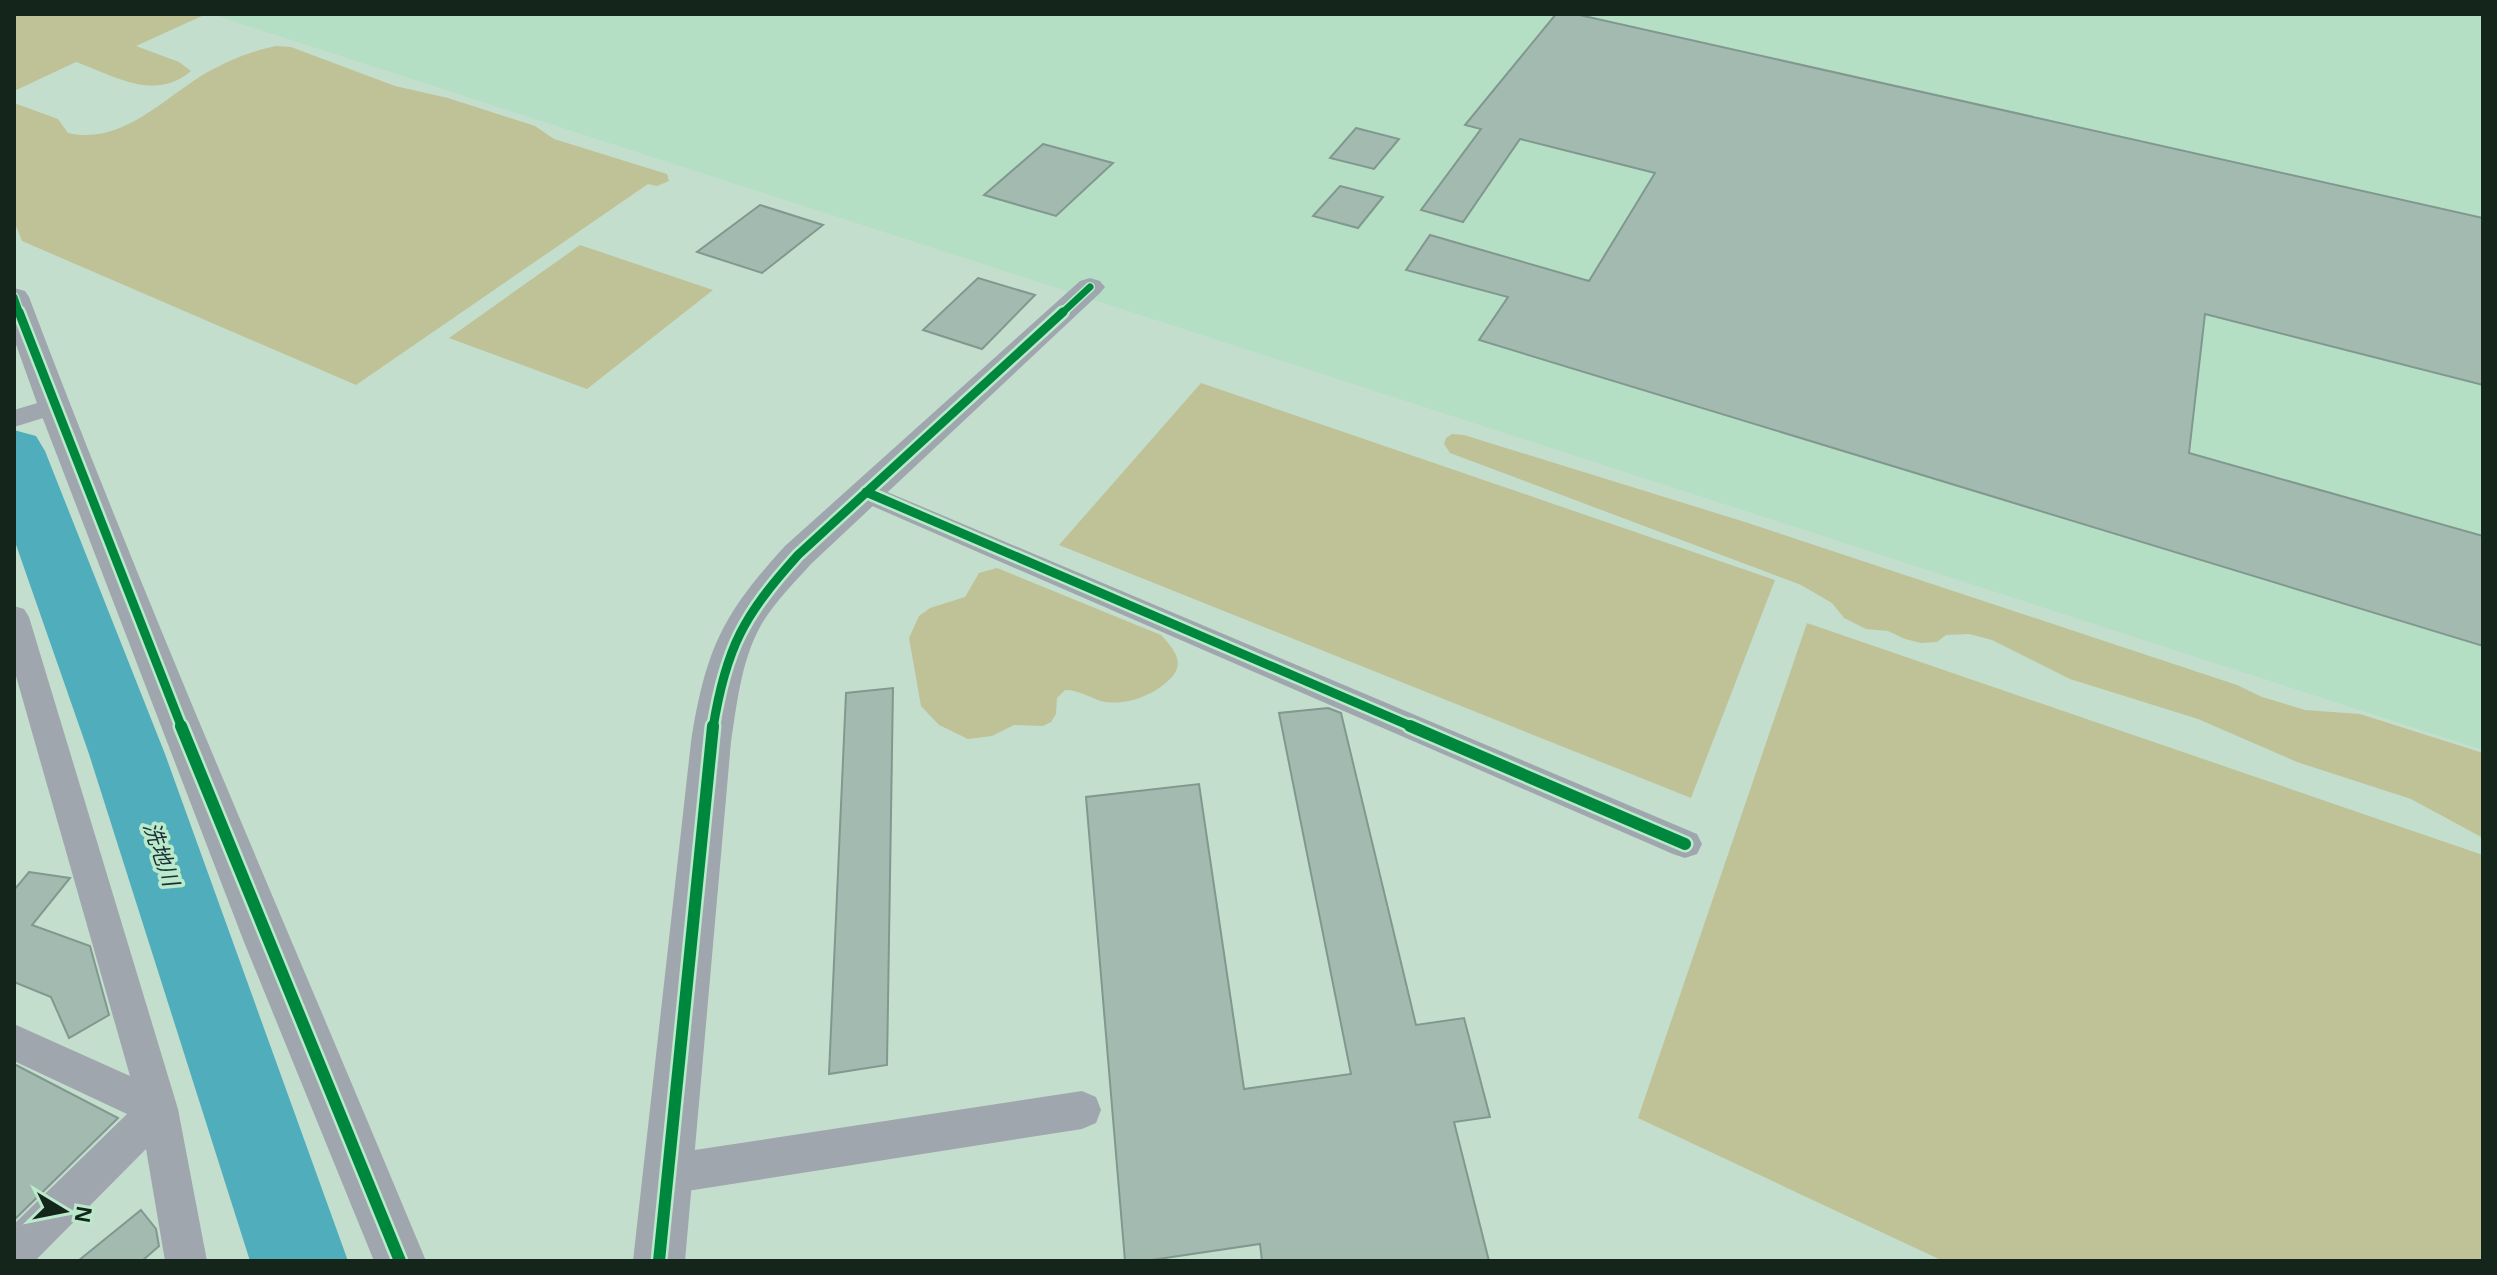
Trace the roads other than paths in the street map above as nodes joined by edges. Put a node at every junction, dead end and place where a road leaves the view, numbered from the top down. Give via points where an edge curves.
1 (1090, 287) dead end
2 (14, 297) edge
3 (33, 413) edge
4 (866, 492) junction
5 (14, 617) edge
6 (1685, 844) dead end
7 (14, 1042) edge
8 (159, 1109) junction
9 (1082, 1110) dead end
10 (668, 1174) junction
11 (14, 1253) edge
12 (186, 1261) edge
13 (400, 1261) edge
14 (659, 1261) edge

1 - 4 street
2 - 3 street
3 - 13 street via 267,942
4 - 6 street
4 - 10 street via 755,603 720,680
5 - 8 street
7 - 8 street
8 - 11 street
8 - 12 street
9 - 10 street
10 - 14 street

